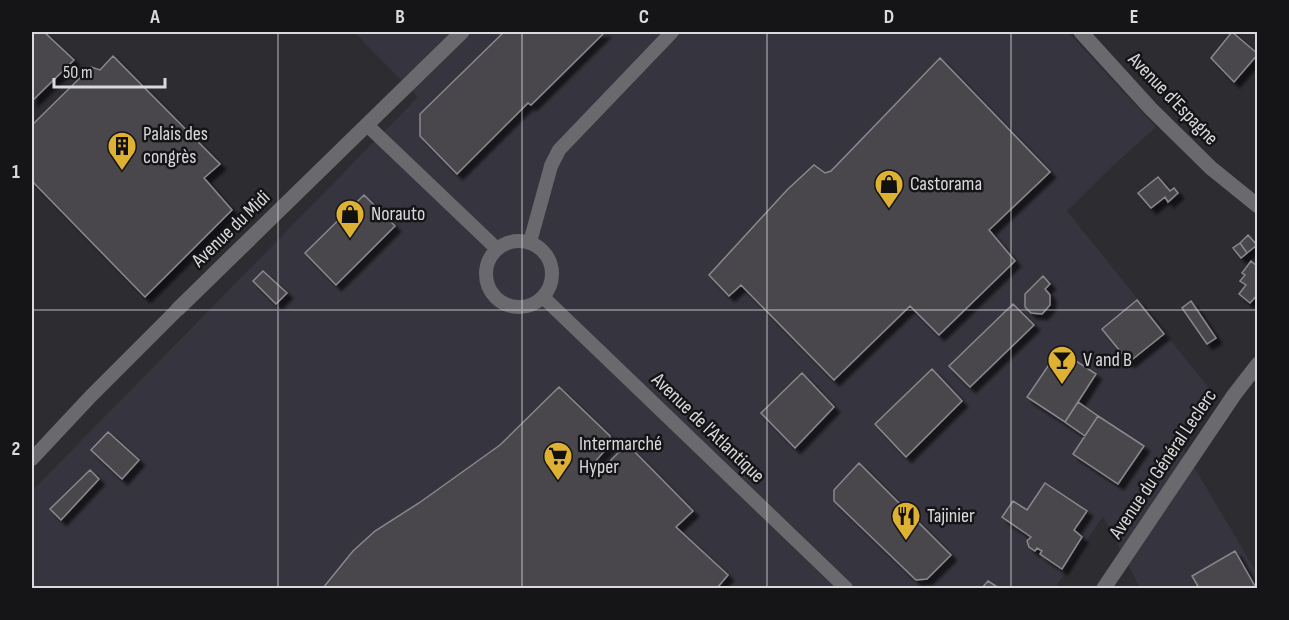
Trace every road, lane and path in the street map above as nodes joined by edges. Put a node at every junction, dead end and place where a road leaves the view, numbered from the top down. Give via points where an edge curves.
1 (462, 32) edge
2 (672, 32) edge
3 (1081, 32) edge
4 (367, 125) junction
5 (1257, 206) edge
6 (530, 242) junction
7 (497, 249) junction
8 (543, 297) junction
9 (178, 309) joint
10 (1257, 364) edge
11 (32, 459) edge
12 (846, 588) edge
13 (1104, 588) edge

1 - 4 street, Avenue du Midi
2 - 6 street via 559,150
3 - 5 street, Avenue d'Espagne via 1151,109 1211,168
4 - 7 street
4 - 9 street, Avenue du Midi
6 - 7 street via 512,241
6 - 8 street via 547,256 551,266 552,277
7 - 8 street via 485,273 490,292 497,300 515,308 535,304
8 - 12 street, Avenue de l'Atlantique
9 - 11 street, Avenue du Midi
10 - 13 street, Avenue du Général Leclerc

